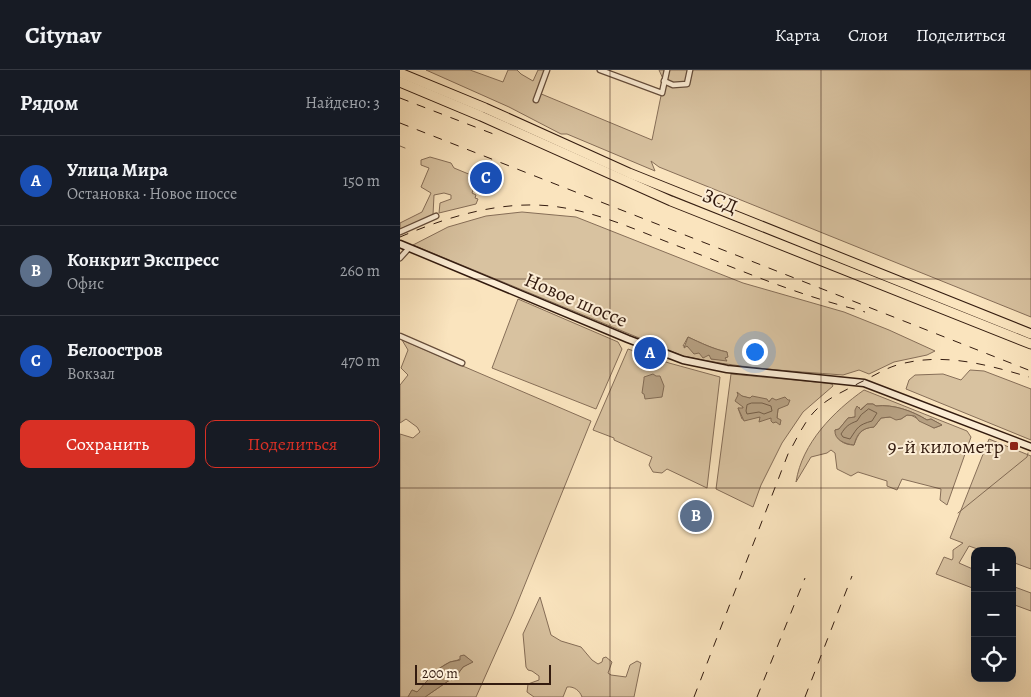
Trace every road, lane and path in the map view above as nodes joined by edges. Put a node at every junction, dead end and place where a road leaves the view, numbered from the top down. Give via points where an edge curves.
1 (547, 70) edge
2 (600, 70) edge
3 (666, 70) edge
4 (690, 70) edge
5 (400, 73) edge
6 (406, 81) edge
7 (664, 81) junction
8 (536, 100) dead end
9 (436, 216) dead end
10 (400, 232) edge
11 (400, 244) edge
12 (408, 248) junction
13 (400, 258) edge
14 (1031, 334) edge
15 (400, 336) edge
16 (1031, 344) edge
17 (462, 363) dead end
18 (1031, 447) edge

1 - 8 street
2 - 7 street via 662,93
3 - 7 street
4 - 7 street via 687,84 672,85
5 - 6 highway, ЗСД
6 - 14 highway, ЗСД via 485,108 636,176
6 - 16 highway, ЗСД via 671,201
9 - 10 street
11 - 12 main road, Новое шоссе
12 - 13 street
12 - 18 main road, Новое шоссе via 683,360 728,369 864,383
15 - 17 street

